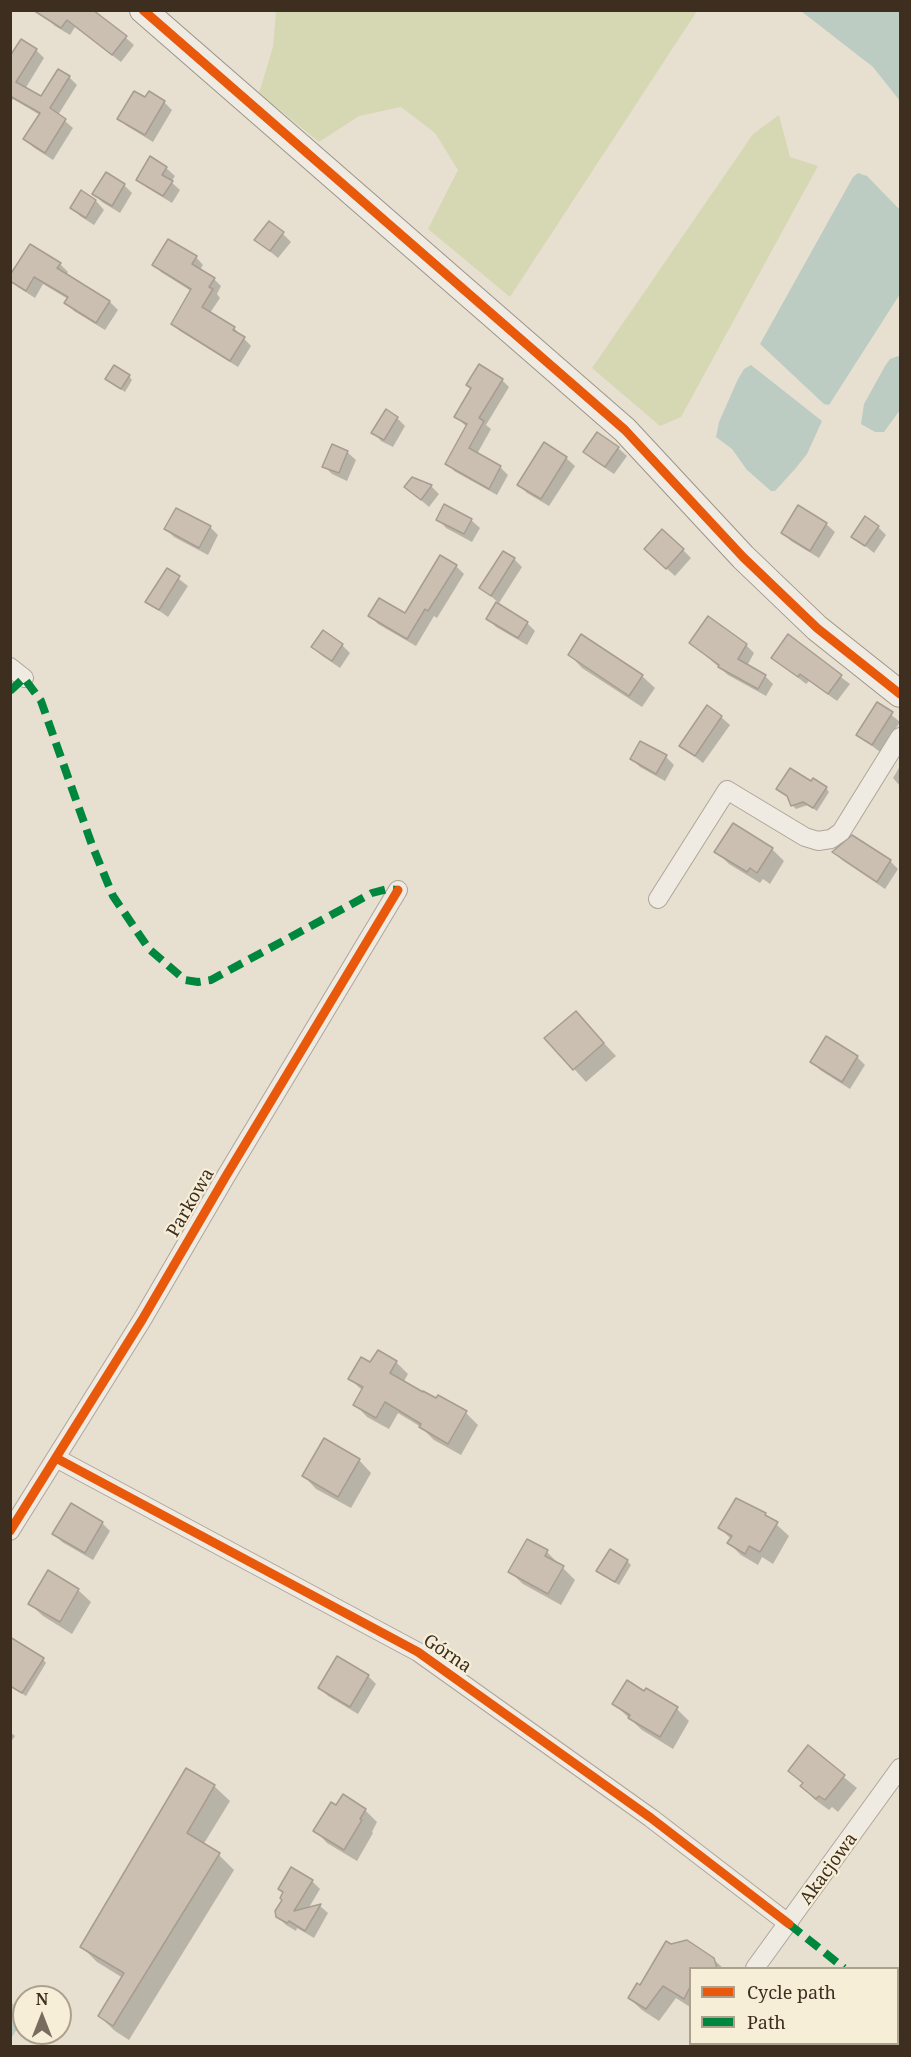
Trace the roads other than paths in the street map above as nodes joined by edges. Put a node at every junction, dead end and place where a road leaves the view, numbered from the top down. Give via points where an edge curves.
1 (143, 10) edge
2 (900, 694) edge
3 (900, 737) edge
4 (398, 890) dead end
5 (658, 899) dead end
6 (56, 1458) junction
7 (10, 1531) edge
8 (900, 1768) edge
9 (789, 1924) junction
10 (756, 1967) edge

1 - 2 street via 624,430 808,620
3 - 5 street via 841,831 831,840 805,837 727,790
4 - 6 street, Parkowa
6 - 7 street, Parkowa
6 - 9 street, Górna via 418,1652 584,1769
8 - 9 street, Akacjowa
9 - 10 street, Akacjowa

